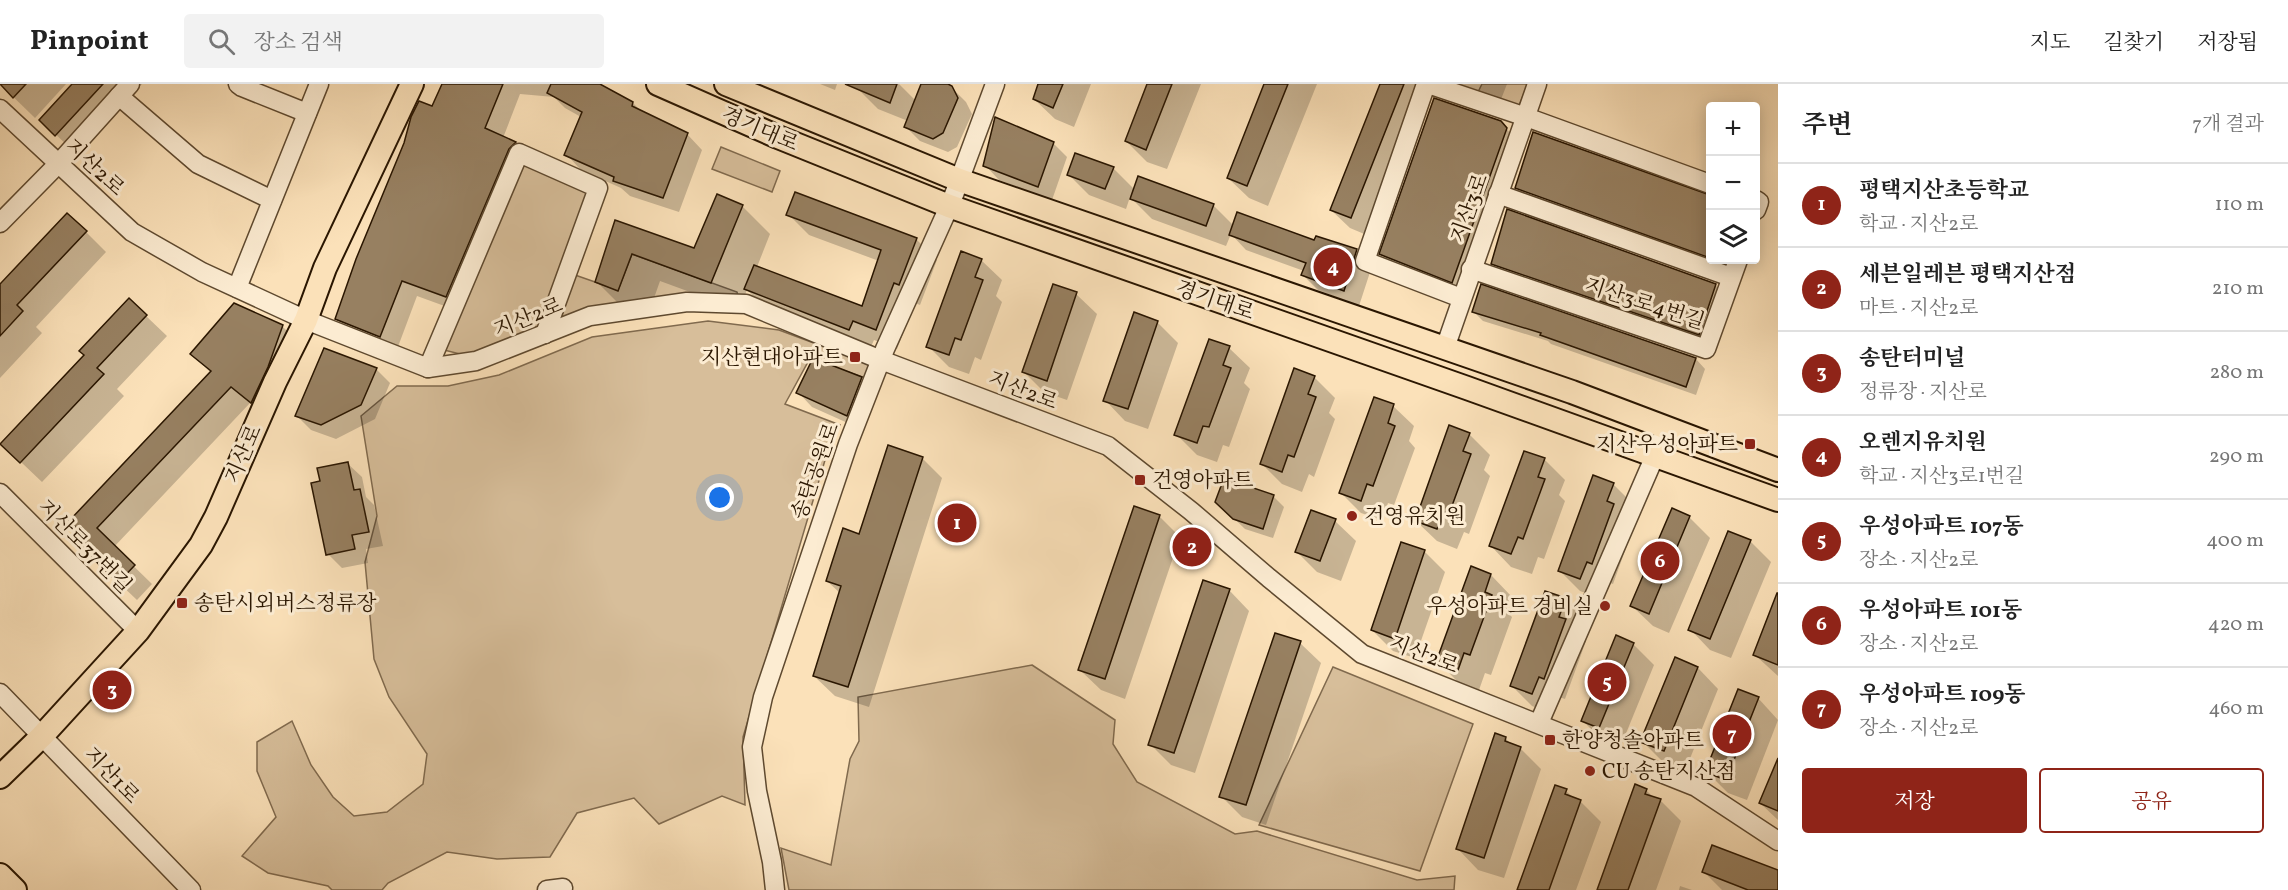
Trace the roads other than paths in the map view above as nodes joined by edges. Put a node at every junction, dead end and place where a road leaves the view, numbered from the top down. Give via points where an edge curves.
1 (238, 84) edge
2 (319, 84) edge
3 (412, 84) edge
4 (658, 84) edge
5 (726, 84) edge
6 (995, 84) edge
7 (1427, 84) edge
8 (1537, 84) edge
9 (125, 90) edge
10 (0, 109) edge
11 (307, 113) junction
12 (1526, 117) junction
13 (58, 163) junction
14 (959, 180) junction
15 (1706, 183) edge
16 (1498, 194) junction
17 (272, 200) junction
18 (949, 206) junction
19 (1, 221) edge
20 (1734, 268) edge
21 (1471, 269) junction
22 (237, 288) junction
23 (1461, 298) junction
24 (306, 320) junction
25 (545, 334) junction
26 (1444, 348) junction
27 (881, 360) junction
28 (428, 368) junction
29 (1667, 428) junction
30 (1655, 457) junction
31 (1778, 470) edge
32 (0, 493) edge
33 (1778, 500) edge
34 (138, 631) junction
35 (0, 693) edge
36 (1539, 723) junction
37 (42, 736) junction
38 (0, 777) edge
39 (1778, 841) edge
40 (0, 874) edge
41 (15, 890) edge
42 (191, 890) edge
43 (775, 890) edge

1 - 11 street
2 - 11 street
3 - 24 main road, 지산로 via 325,268
4 - 18 main road, 경기대로
5 - 14 main road, 경기대로
6 - 14 street, 송탄공원로
7 - 12 street
7 - 23 street via 1365,261
8 - 12 street, 지산3로
9 - 13 street
9 - 17 street via 198,164
10 - 13 street, 지산2로
11 - 17 street
12 - 15 street
12 - 16 street, 지산3로
13 - 19 street
13 - 22 street, 지산2로 via 132,232 196,270
14 - 18 street, 송탄공원로
14 - 26 main road, 경기대로
16 - 20 street, 지산3로4번길
16 - 21 street, 지산3로
17 - 22 street
18 - 27 street, 송탄공원로
18 - 30 main road, 경기대로
20 - 21 street, 지산3로4번길 via 1706,349
21 - 23 street, 지산3로
22 - 24 street, 지산2로
23 - 26 street, 지산3로
24 - 28 street, 지산2로
24 - 34 main road, 지산로 via 201,545
25 - 27 street, 지산2로 via 590,316 687,302 746,304
25 - 28 street, 지산2로 via 476,361
25 - 28 street via 597,188 519,153
26 - 29 main road, 경기대로
27 - 36 street, 지산2로 via 1108,446 1362,654
27 - 43 street, 송탄공원로 via 813,543 752,747
29 - 30 street
29 - 31 main road, 경기대로
30 - 33 main road, 경기대로
30 - 36 street
32 - 34 street, 지산로37번길
34 - 37 main road, 지산로
35 - 37 street, 지산1로
36 - 39 street, 지산2로 via 1696,787
37 - 38 main road, 지산로
37 - 42 street, 지산1로
40 - 41 main road

